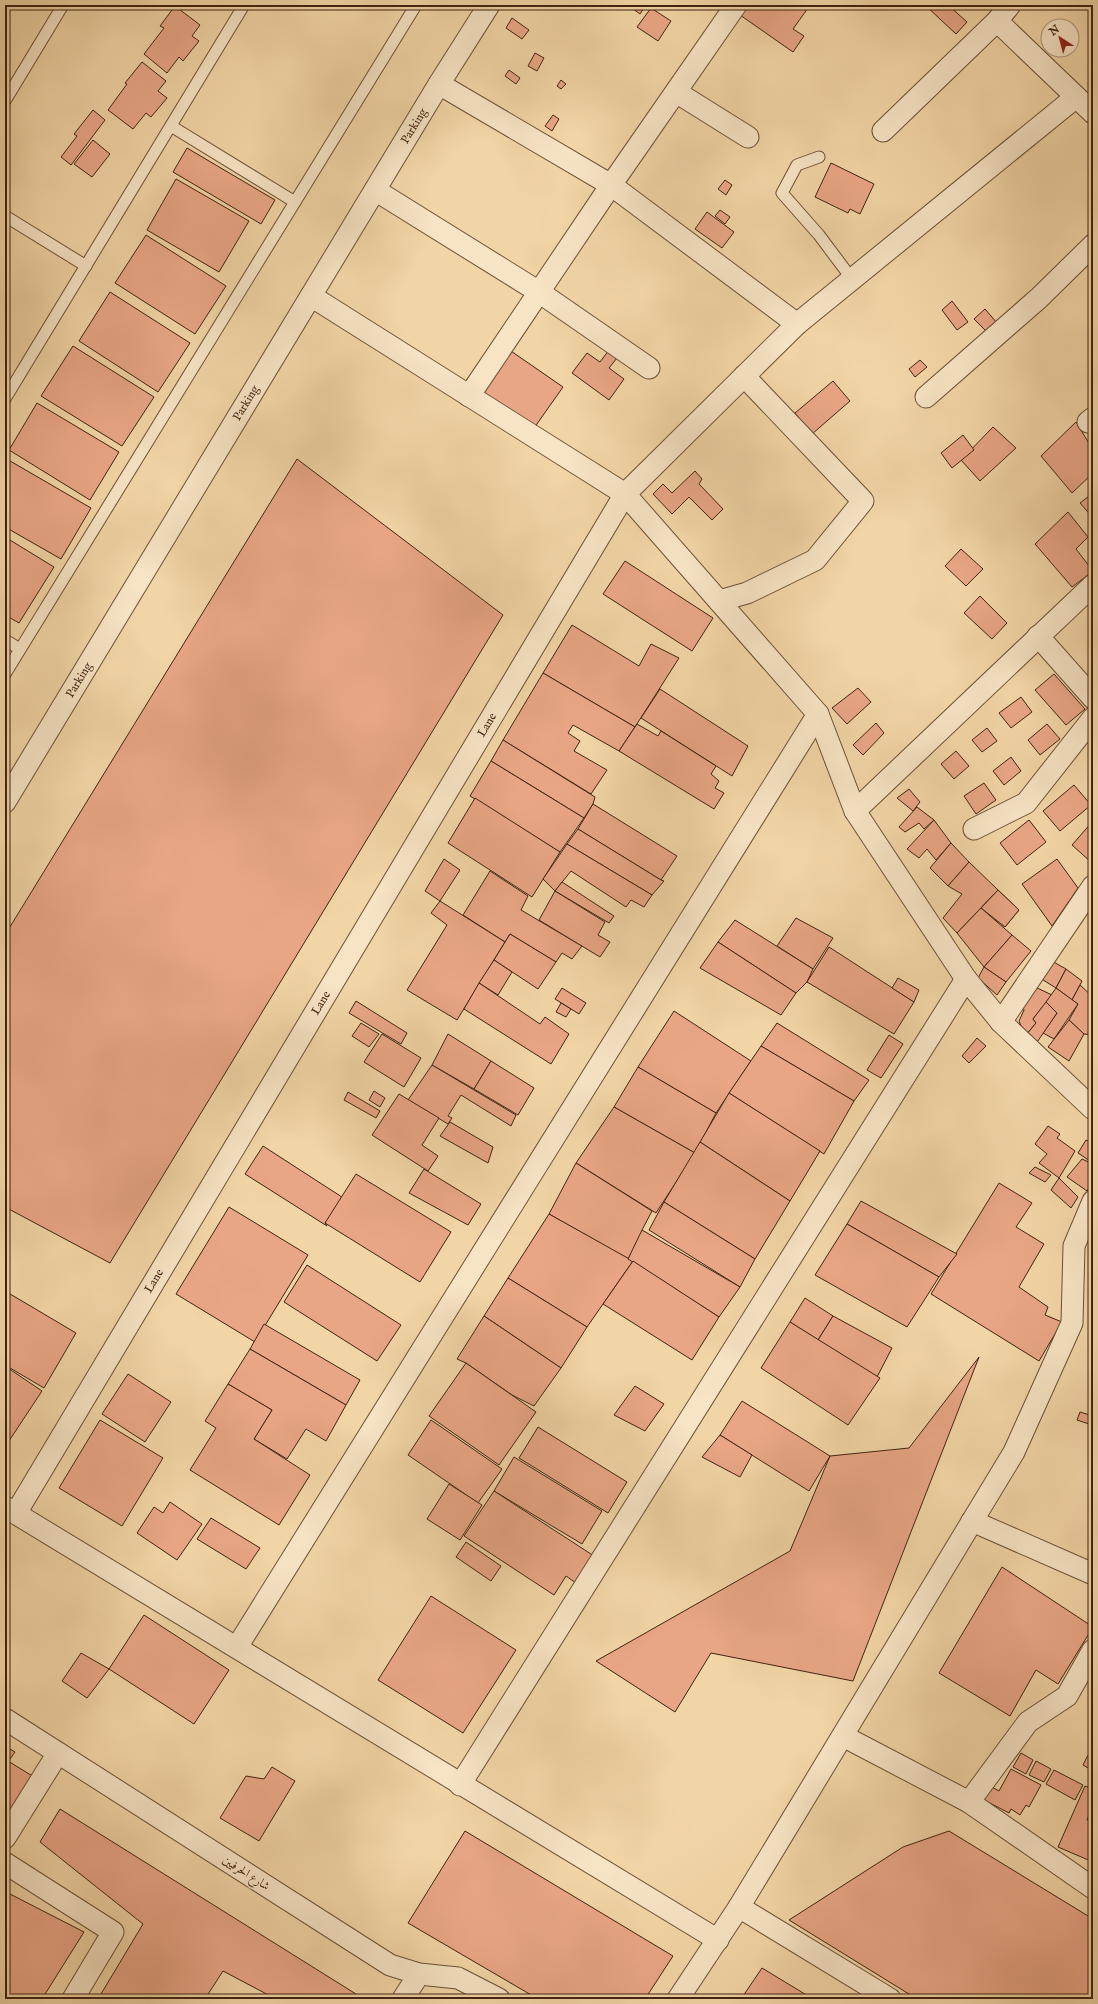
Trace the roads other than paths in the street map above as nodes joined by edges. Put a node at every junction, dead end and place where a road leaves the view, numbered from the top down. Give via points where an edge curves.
1 (63, 5) edge
2 (244, 5) edge
3 (416, 5) edge
4 (489, 5) edge
5 (736, 5) edge
6 (1010, 5) edge
7 (996, 21) junction
8 (439, 84) junction
9 (676, 92) junction
10 (1076, 97) junction
11 (5, 101) edge
12 (1093, 113) edge
13 (171, 126) junction
14 (882, 131) dead end
15 (748, 137) dead end
16 (819, 157) dead end
17 (611, 185) junction
18 (375, 190) junction
19 (295, 202) junction
20 (5, 216) edge
21 (1093, 245) edge
22 (86, 266) junction
23 (852, 279) junction
24 (539, 292) junction
25 (311, 296) junction
26 (797, 324) junction
27 (649, 368) dead end
28 (744, 376) junction
29 (469, 396) junction
30 (926, 397) dead end
31 (5, 399) edge
32 (625, 494) junction
33 (1093, 585) edge
34 (719, 601) junction
35 (1038, 636) junction
36 (5, 640) edge
37 (20, 649) junction
38 (5, 674) edge
39 (1093, 698) edge
40 (818, 714) junction
41 (1093, 718) edge
42 (5, 802) edge
43 (855, 811) junction
44 (974, 829) dead end
45 (1093, 886) edge
46 (966, 979) junction
47 (1001, 1022) junction
48 (1093, 1108) edge
49 (1093, 1201) edge
50 (10, 1510) edge
51 (972, 1521) junction
52 (1093, 1574) edge
53 (238, 1647) junction
54 (1093, 1650) edge
55 (5, 1719) edge
56 (843, 1736) junction
57 (58, 1753) junction
58 (460, 1784) junction
59 (969, 1802) junction
60 (5, 1838) edge
61 (5, 1862) edge
62 (1093, 1888) edge
63 (739, 1907) junction
64 (718, 1940) junction
65 (419, 1974) junction
66 (73, 1999) edge
67 (403, 1999) edge
68 (499, 1999) edge
69 (678, 1999) edge
70 (890, 1999) edge

1 - 11 lane
2 - 13 lane
3 - 19 lane
4 - 8 street, Parking
5 - 9 street
6 - 7 street
7 - 10 street
7 - 14 street
8 - 17 street
8 - 18 street, Parking
9 - 15 street
9 - 17 street
10 - 12 street
10 - 23 street, Lane
13 - 19 lane
13 - 22 lane
16 - 23 lane via 797,165 782,193 819,235
17 - 24 street
17 - 26 street
18 - 24 street
18 - 25 street, Parking
19 - 37 lane
20 - 22 lane
21 - 30 street via 1039,298
22 - 31 lane
23 - 26 street, Lane
24 - 27 street
24 - 29 street
25 - 29 street
25 - 42 street, Parking
26 - 28 street, Lane
28 - 32 street, Lane
28 - 34 street via 863,501 815,560 748,593
29 - 32 street
32 - 34 street
32 - 50 street, Lane
33 - 35 street
34 - 40 street
35 - 39 street
35 - 43 street
36 - 37 lane
37 - 38 lane
40 - 43 street
40 - 53 street
41 - 44 street via 1026,803
43 - 46 street
45 - 47 street
46 - 47 street
46 - 58 street
47 - 48 street
49 - 51 street via 1074,1246 1072,1323 1014,1452
50 - 53 street
51 - 52 street
51 - 56 street
53 - 58 street
54 - 59 street via 1067,1696 1028,1722
55 - 57 street, شارع الحرفيين
56 - 59 street
56 - 63 street
57 - 60 street
57 - 65 street, شارع الحرفيين via 390,1965
58 - 64 street
59 - 62 street
61 - 66 street via 113,1932
63 - 64 street
63 - 70 street
64 - 69 street
65 - 67 street
65 - 68 street, شارع الحرفيين via 458,1978

